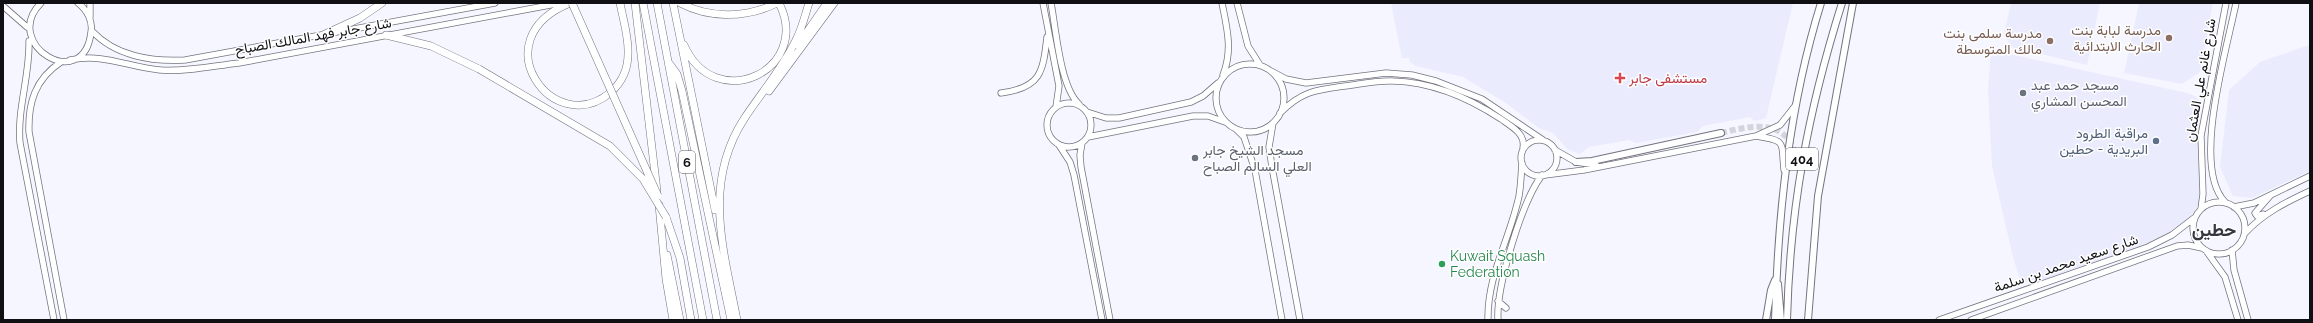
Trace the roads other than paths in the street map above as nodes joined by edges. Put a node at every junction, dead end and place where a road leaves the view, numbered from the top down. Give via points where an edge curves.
1 (41, 3) edge
2 (78, 3) edge
3 (90, 3) edge
4 (382, 3) edge
5 (495, 3) edge
6 (560, 3) edge
7 (571, 3) edge
8 (620, 3) edge
9 (635, 3) edge
10 (643, 3) edge
11 (657, 3) edge
12 (673, 3) edge
13 (680, 3) edge
14 (778, 3) edge
15 (809, 3) edge
16 (827, 3) edge
17 (834, 3) edge
18 (1043, 3) edge
19 (1051, 3) edge
20 (1222, 3) edge
21 (1237, 3) edge
22 (1821, 3) edge
23 (1842, 3) edge
24 (1853, 3) edge
25 (2226, 3) edge
26 (2236, 3) edge
27 (3, 6) edge
28 (90, 19) junction
29 (27, 27) junction
30 (92, 30) junction
31 (1048, 31) junction
32 (678, 32) junction
33 (323, 35) junction
34 (386, 35) junction
35 (29, 41) junction
36 (70, 60) junction
37 (668, 61) junction
38 (60, 62) junction
39 (1260, 65) junction
40 (1271, 71) junction
41 (1374, 74) junction
42 (1221, 80) junction
43 (769, 84) junction
44 (1353, 85) junction
45 (1001, 93) dead end
46 (1795, 106) junction
47 (753, 107) junction
48 (1056, 107) junction
49 (1082, 107) junction
50 (1087, 112) junction
51 (1280, 113) junction
52 (1226, 122) junction
53 (1273, 123) junction
54 (697, 125) junction
55 (1236, 129) junction
56 (1721, 133) tunnel mouth
57 (1756, 136) junction
58 (1088, 137) junction
59 (1542, 140) junction
60 (1082, 143) junction
61 (1059, 145) junction
62 (1523, 148) junction
63 (1555, 150) junction
64 (2201, 159) junction
65 (2210, 161) junction
66 (1522, 162) junction
67 (1576, 162) junction
68 (1797, 162) tunnel mouth
69 (1600, 166) junction
70 (701, 173) junction
71 (1784, 173) junction
72 (1543, 175) junction
73 (2310, 176) edge
74 (1797, 184) junction
75 (2310, 191) edge
76 (2270, 196) junction
77 (2225, 202) junction
78 (2234, 207) junction
79 (2201, 209) junction
80 (2268, 213) junction
81 (666, 217) junction
82 (2194, 218) junction
83 (720, 230) junction
84 (2244, 233) junction
85 (663, 234) junction
86 (2148, 247) junction
87 (2205, 250) junction
88 (2232, 250) junction
89 (2151, 257) junction
90 (1776, 279) junction
91 (1498, 301) junction
92 (1506, 308) dead end
93 (1809, 309) junction
94 (54, 320) edge
95 (64, 320) edge
96 (673, 320) edge
97 (680, 320) edge
98 (691, 320) edge
99 (703, 320) edge
100 (717, 320) edge
101 (731, 320) edge
102 (737, 320) edge
103 (1102, 320) edge
104 (1110, 320) edge
105 (1282, 320) edge
106 (1300, 320) edge
107 (1488, 320) edge
108 (1498, 320) edge
109 (1766, 320) edge
110 (1775, 320) edge
111 (1781, 320) edge
112 (1787, 320) edge
113 (1808, 320) edge
114 (1811, 320) edge
115 (1940, 320) edge
116 (1971, 320) edge
117 (2238, 320) edge
118 (2248, 320) edge

1 - 29 street via 31,14
2 - 28 street
3 - 28 street
4 - 33 highway via 360,18
5 - 33 street, شارع جابر فهد المالك الصباح
6 - 34 street, شارع جابر فهد المالك الصباح
7 - 8 highway via 554,9 542,18 532,32 528,49 530,68 540,87 554,99 571,104 586,104 604,98 617,87 625,73 628,54
7 - 81 highway, bridge
9 - 85 highway
10 - 99 highway, 6
11 - 37 highway, 6
12 - 32 highway
13 - 14 highway via 706,12 732,15 758,11
14 - 32 highway via 786,24 783,48 769,69 747,80 722,80 704,72 693,62
15 - 43 highway via 797,39
16 - 43 highway
17 - 47 highway via 774,85
18 - 31 street
19 - 49 street via 1067,86 1071,96
20 - 42 street via 1230,40 1230,53
21 - 39 street via 1248,46
22 - 46 main road, 404
23 - 74 main road, 404 via 1812,109
24 - 93 main road via 1818,196
25 - 64 street, شارع غانم علي العثمان via 2204,114
26 - 65 street, شارع غانم علي العثمان via 2213,119
27 - 29 street
28 - 30 street
29 - 35 street
30 - 33 street, شارع جابر فهد المالك الصباح via 105,44 122,52 171,61
30 - 36 street via 88,46
31 - 45 street via 1045,60 1039,76 1022,89
31 - 48 street via 1059,86
32 - 54 highway
34 - 36 street, شارع جابر فهد المالك الصباح via 239,63 187,70 149,69 102,58
34 - 81 highway, bridge via 430,46 479,69 610,146 643,179
35 - 38 street via 42,56
35 - 94 street via 28,70 20,116 20,143
36 - 38 street, شارع جابر فهد المالك الصباح
37 - 70 highway via 680,83
37 - 100 highway, 6
38 - 95 street via 39,82 31,101 28,127
39 - 40 street
39 - 42 street via 1239,65
40 - 41 street via 1286,79 1306,83
40 - 51 street via 1283,90 1284,102
41 - 44 street via 1356,80
41 - 59 street via 1412,75 1470,93 1498,108
42 - 50 street via 1203,96 1191,102 1112,118
42 - 52 street via 1216,103
43 - 47 highway
44 - 51 street via 1307,93 1292,101
44 - 62 street via 1394,81 1453,94 1480,106 1509,124 1521,136
46 - 57 street via 1780,126
46 - 71 main road, 404
47 - 83 highway via 744,120 723,166 718,205
48 - 49 street via 1069,103
48 - 61 street via 1048,118 1047,130
49 - 50 street
50 - 58 street via 1092,127
51 - 53 street
52 - 55 street
52 - 58 street via 1208,116 1193,116
53 - 55 street via 1255,132
53 - 106 street via 1269,147
54 - 70 highway
54 - 83 highway
55 - 105 street via 1244,137 1255,170
56 - 67 main road via 1592,161
57 - 69 street
57 - 71 street via 1771,137 1780,143
58 - 60 street
59 - 62 street via 1532,141
59 - 63 street via 1552,145
60 - 61 street via 1074,147
60 - 104 street via 1081,166
61 - 103 street via 1070,162 1074,175
62 - 66 street
63 - 67 street
63 - 72 street via 1557,156 1554,168
64 - 65 street
64 - 79 street, شارع غانم علي العثمان
65 - 77 street, شارع غانم علي العثمان via 2215,188
66 - 72 street via 1527,171
66 - 107 street via 1517,205 1491,281
67 - 69 street
68 - 74 main road
69 - 72 street
70 - 101 highway
71 - 90 main road, 404
72 - 91 street via 1533,189 1507,261
73 - 76 street
74 - 112 main road, 404
75 - 80 street
76 - 78 street
76 - 80 street via 2255,213 2257,216
77 - 78 street
77 - 79 street via 2212,202
78 - 84 street via 2243,219
79 - 82 street
80 - 84 street
81 - 98 highway via 680,258
82 - 86 street, شارع سعيد محمد بن سلمة via 2172,235
82 - 87 street via 2194,235
83 - 102 highway
84 - 88 street via 2240,243
85 - 96 highway via 666,279
85 - 97 highway
86 - 89 street
86 - 115 street, شارع سعيد محمد بن سلمة
87 - 88 street via 2220,254
87 - 89 street, شارع سعيد محمد بن سلمة via 2191,245 2180,245
87 - 117 street via 2224,277
88 - 118 street via 2234,270
89 - 116 street, شارع سعيد محمد بن سلمة
90 - 109 main road via 1771,290
90 - 110 main road, 404
90 - 111 main road via 1780,294
91 - 92 street
91 - 108 street
93 - 113 main road
93 - 114 main road

